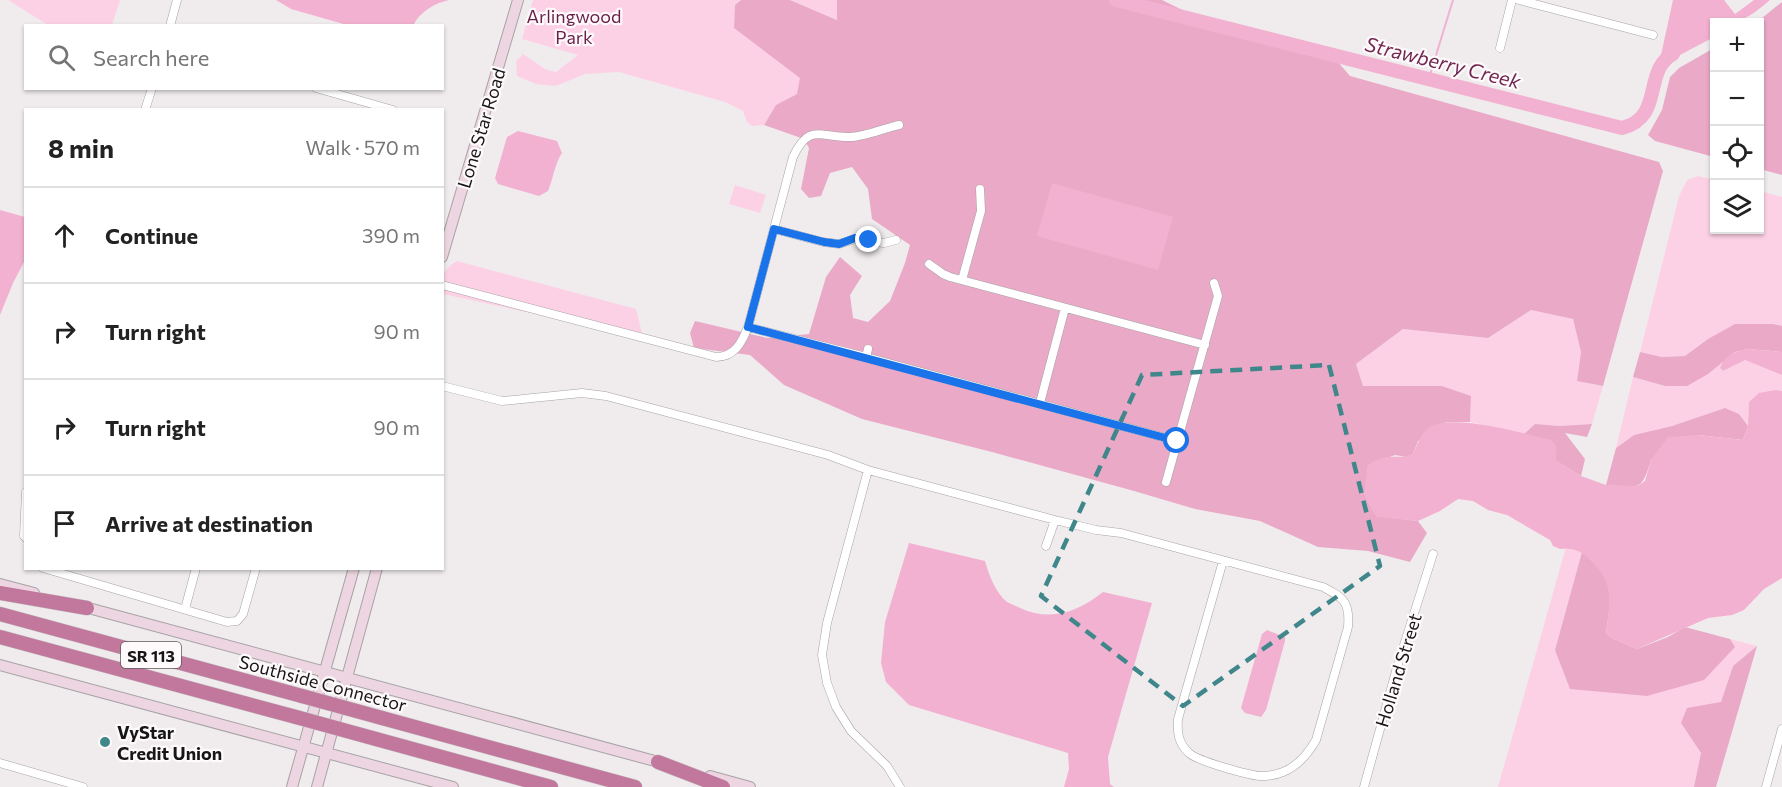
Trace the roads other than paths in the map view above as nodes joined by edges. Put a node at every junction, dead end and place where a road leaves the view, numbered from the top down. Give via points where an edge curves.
1 (177, 0) edge
2 (518, 0) edge
3 (1512, 0) edge
4 (1519, 0) edge
5 (171, 24) edge
6 (1653, 35) dead end
7 (1500, 48) dead end
8 (151, 90) edge
9 (323, 90) edge
10 (147, 108) edge
11 (386, 108) edge
12 (899, 125) dead end
13 (980, 189) dead end
14 (774, 229) junction
15 (896, 240) dead end
16 (444, 250) edge
17 (929, 264) dead end
18 (962, 280) junction
19 (1214, 283) dead end
20 (444, 286) edge
21 (1065, 308) junction
22 (748, 327) junction
23 (1205, 345) junction
24 (444, 386) edge
25 (1040, 403) junction
26 (1177, 441) junction
27 (868, 470) junction
28 (1166, 482) dead end
29 (1055, 520) junction
30 (1047, 546) dead end
31 (1433, 554) dead end
32 (1224, 561) junction
33 (50, 570) edge
34 (195, 570) edge
35 (255, 570) edge
36 (353, 570) edge
37 (376, 570) edge
38 (0, 584) edge
39 (0, 593) edge
40 (87, 608) junction
41 (185, 609) junction
42 (0, 614) edge
43 (0, 637) edge
44 (0, 665) edge
45 (325, 672) junction
46 (346, 678) junction
47 (1782, 729) edge
48 (304, 746) junction
49 (327, 752) junction
50 (658, 762) junction
51 (0, 763) edge
52 (83, 787) edge
53 (292, 787) edge
54 (316, 787) edge
55 (453, 787) edge
56 (551, 787) edge
57 (635, 787) edge
58 (723, 787) edge
59 (750, 787) edge
60 (899, 787) edge
61 (1364, 787) edge
62 (1766, 787) edge

1 - 5 street
2 - 16 street, Lone Star Road
3 - 7 street
4 - 6 street
8 - 10 street
9 - 11 street
12 - 14 street via 849,138 824,134 806,137 793,157
13 - 18 street via 981,211
14 - 15 street via 839,244 855,238 884,243
14 - 22 street
17 - 18 street
18 - 21 street
19 - 23 street via 1218,296
20 - 22 street via 716,357 735,351
21 - 23 street
21 - 25 street
22 - 25 street via 867,353
23 - 26 street
24 - 27 street via 502,401 582,393 606,396 828,455
25 - 26 street
26 - 28 street
27 - 29 street
27 - 60 street via 822,655 836,707 851,731 887,766
29 - 30 street
29 - 32 street
31 - 61 street, Holland Street
32 - 32 street via 1323,587 1339,595 1349,610 1348,627 1316,740 1296,765 1270,775 1258,776 1197,759 1177,735 1178,719
33 - 41 street
34 - 41 street
35 - 41 street via 243,614 237,621
36 - 45 street
37 - 46 street
38 - 40 street, Southside Connector
39 - 40 highway
40 - 45 street, Southside Connector
42 - 57 highway, Southside Connector / SR 113, bridge
43 - 56 highway, SR 113, bridge
44 - 48 street
45 - 46 street, Southside Connector
45 - 48 street
46 - 49 street
46 - 50 street, Southside Connector
47 - 62 street
48 - 49 street
48 - 53 street
49 - 54 street
49 - 55 street
50 - 58 highway
50 - 59 street, Southside Connector
51 - 52 street

